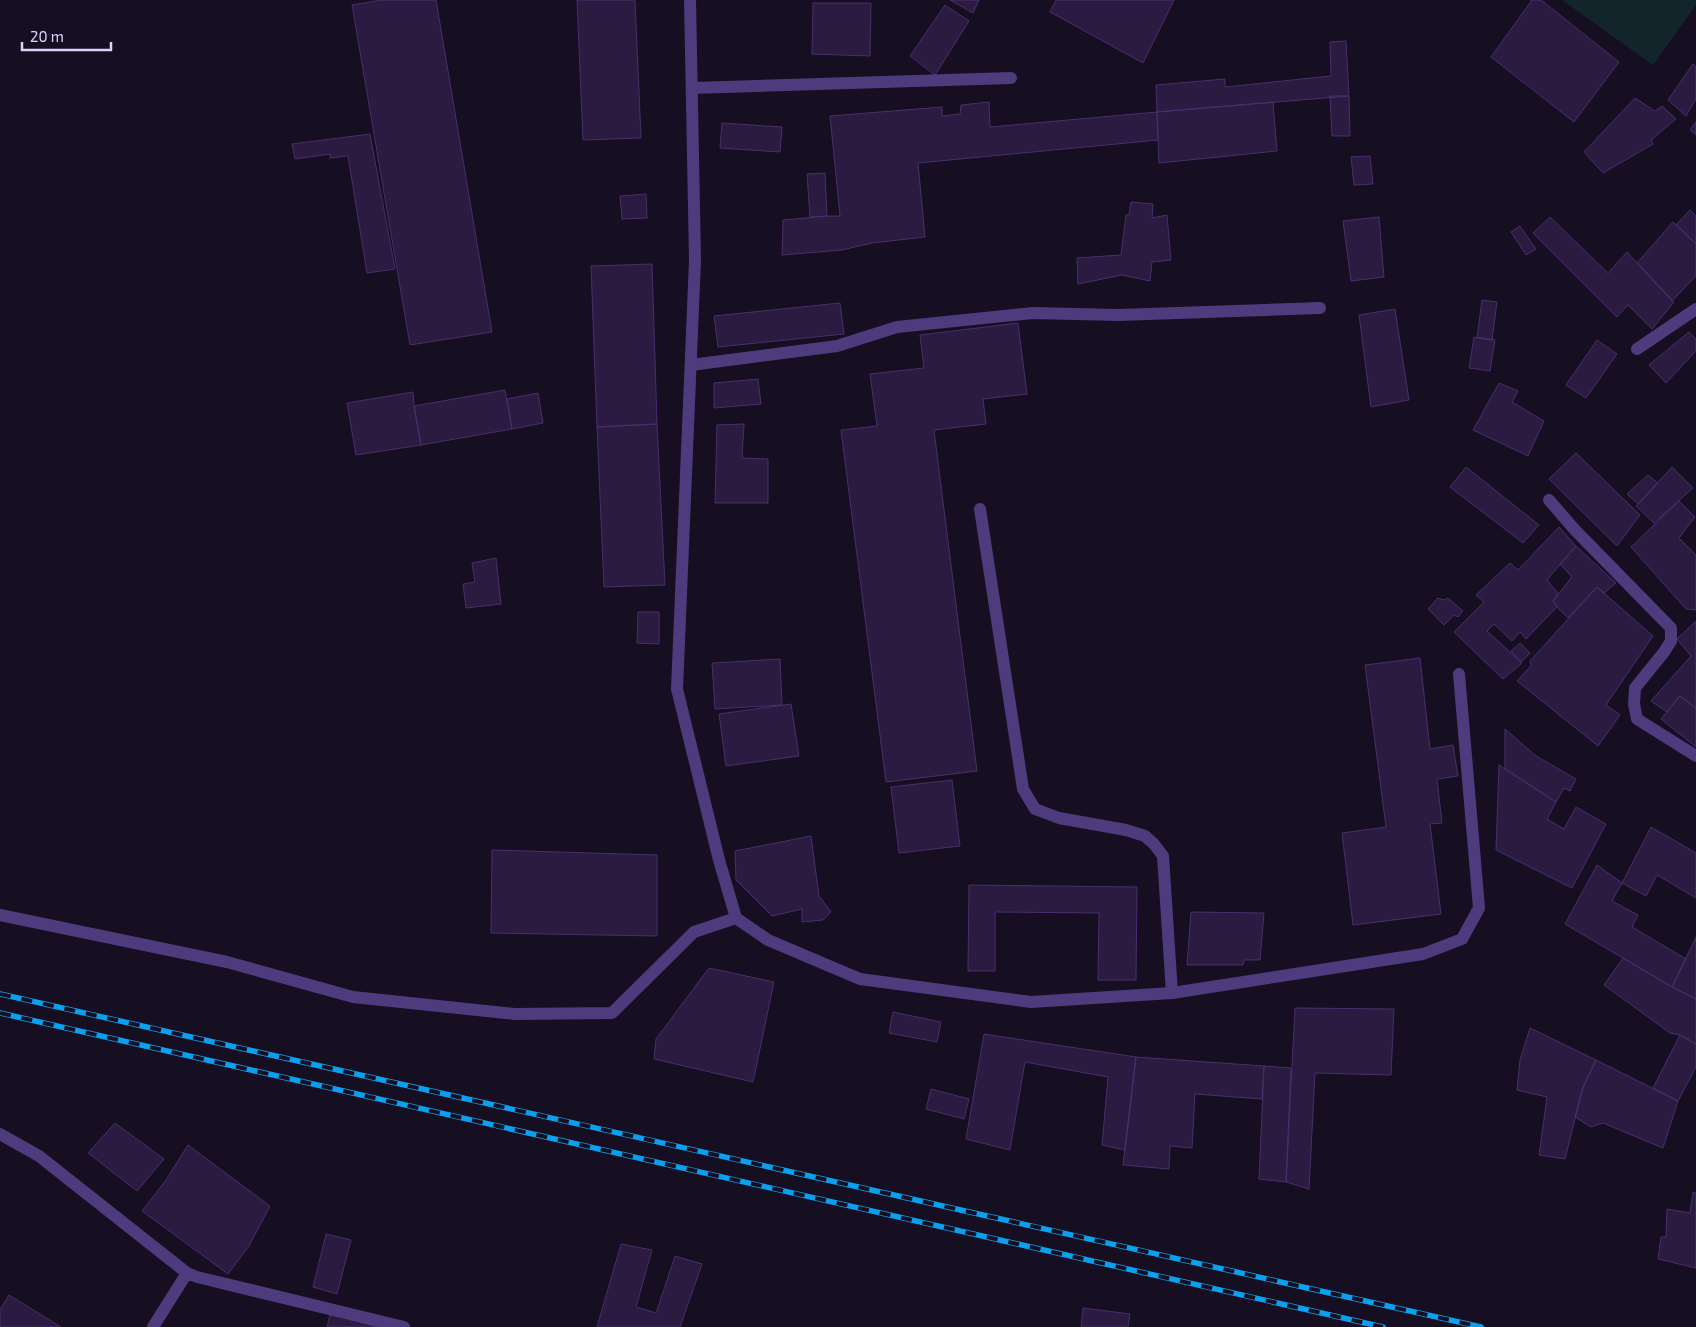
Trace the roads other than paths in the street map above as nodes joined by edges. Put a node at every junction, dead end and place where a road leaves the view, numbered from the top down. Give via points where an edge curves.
1 (690, 0) edge
2 (1011, 78) dead end
3 (693, 88) junction
4 (1320, 308) dead end
5 (1696, 309) edge
6 (1637, 349) dead end
7 (691, 365) junction
8 (1549, 500) dead end
9 (980, 509) dead end
10 (1459, 674) dead end
11 (1696, 756) edge
12 (0, 915) edge
13 (736, 918) junction
14 (1172, 993) junction
15 (0, 1134) edge
16 (187, 1273) junction
17 (153, 1327) edge
18 (404, 1327) edge

1 - 3 street
2 - 3 street
3 - 7 street via 695,260
4 - 7 street via 1120,315 1033,313 897,327 838,346
5 - 6 street
7 - 13 street via 677,689
8 - 11 street via 1670,628 1671,640 1635,688 1635,712 1637,719
9 - 14 street via 1023,789 1036,809 1059,818 1145,836 1163,856
10 - 14 street via 1479,908 1462,939 1424,954
12 - 13 street via 227,962 353,997 515,1014 612,1013 694,932
13 - 14 street via 768,940 860,979 1031,1002
15 - 16 street via 39,1156
16 - 17 street
16 - 18 street

